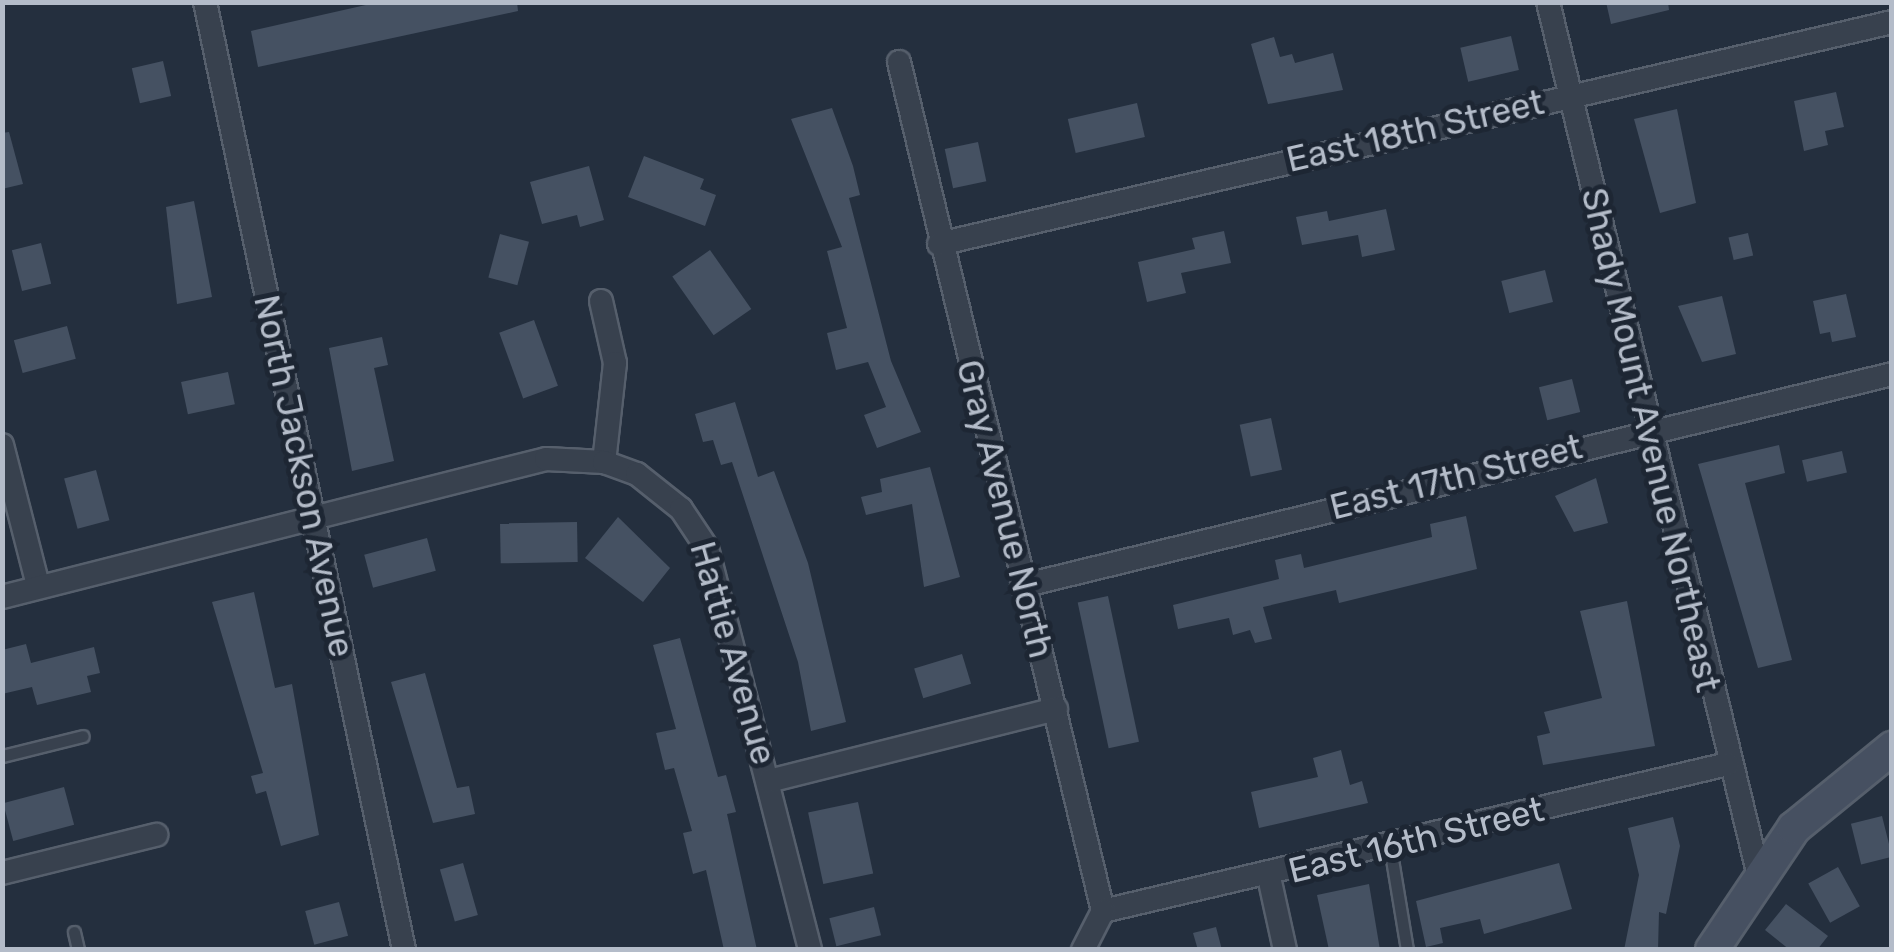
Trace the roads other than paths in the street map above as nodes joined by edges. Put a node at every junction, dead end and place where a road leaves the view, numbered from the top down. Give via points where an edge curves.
1 (230, 2) edge
2 (1548, 2) edge
3 (206, 6) edge
4 (1892, 22) edge
5 (899, 62) dead end
6 (1570, 94) junction
7 (939, 244) junction
8 (601, 302) dead end
9 (1892, 374) edge
10 (1648, 429) junction
11 (2, 445) edge
12 (604, 462) junction
13 (313, 521) junction
14 (38, 586) junction
15 (1022, 586) junction
16 (2, 597) edge
17 (1056, 709) junction
18 (83, 736) dead end
19 (1892, 748) edge
20 (2, 756) edge
21 (1728, 764) junction
22 (769, 780) junction
23 (156, 835) dead end
24 (1390, 847) junction
25 (2, 873) edge
26 (1270, 876) junction
27 (1759, 876) junction
28 (1103, 911) junction
29 (74, 932) dead end
30 (78, 950) edge
31 (404, 950) edge
32 (810, 950) edge
33 (1083, 950) edge
34 (1285, 950) edge
35 (1407, 950) edge
36 (1712, 950) edge

1 - 3 street
2 - 6 street, Shady Mount Avenue Northeast
3 - 13 street, North Jackson Avenue
4 - 6 street, East 18th Street
5 - 7 street, Gray Avenue North
6 - 7 street, East 18th Street
6 - 10 street, Shady Mount Avenue Northeast
7 - 15 street, Gray Avenue North
8 - 12 street via 615,364
9 - 10 street, East 17th Street
10 - 15 street, East 17th Street
10 - 21 street, Shady Mount Avenue Northeast
11 - 14 street
12 - 13 street, Hattie Avenue via 546,459
12 - 22 street, Hattie Avenue via 647,481 696,526
13 - 14 street
13 - 31 street, North Jackson Avenue
14 - 16 street
15 - 17 street, Gray Avenue North
17 - 22 street
17 - 28 street, Gray Avenue North
18 - 20 lane
19 - 27 street via 1794,828
21 - 24 street, East 16th Street
21 - 27 street, Shady Mount Avenue Northeast
22 - 32 street, Hattie Avenue
23 - 25 street
24 - 26 street, East 16th Street
24 - 35 lane
26 - 28 street, East 16th Street
26 - 34 street
27 - 36 street
28 - 33 street
29 - 30 lane

